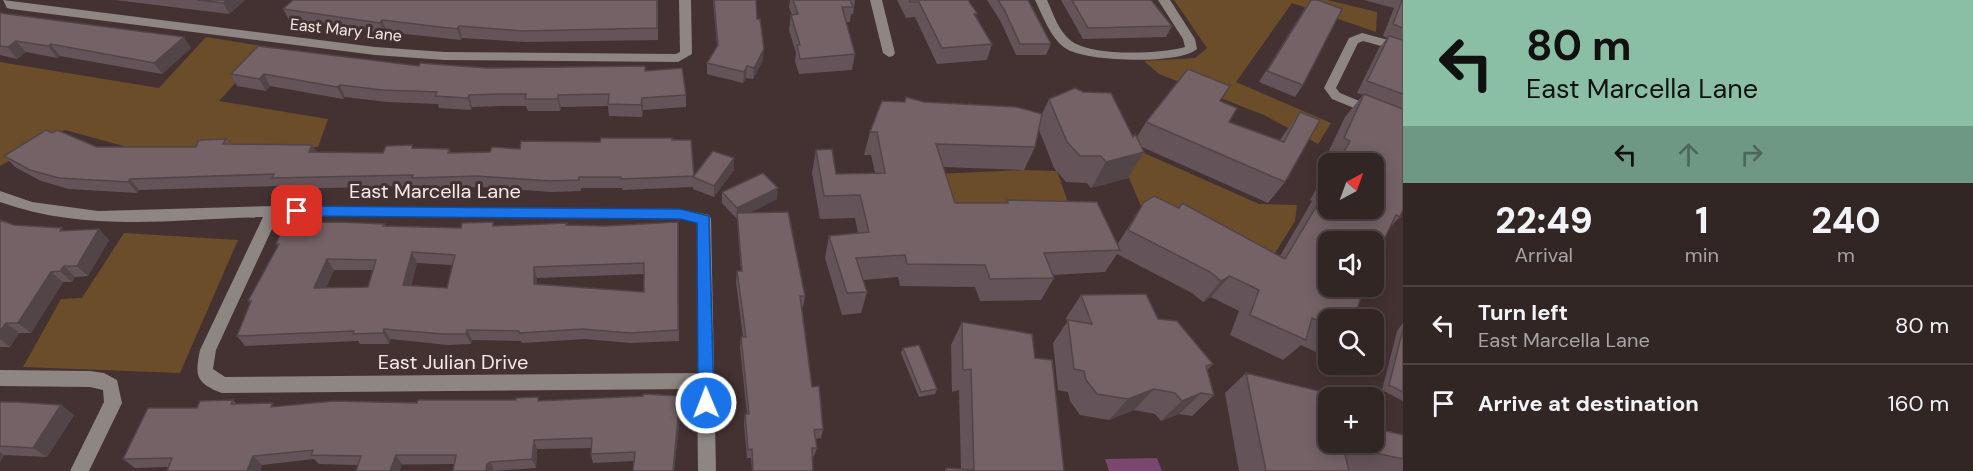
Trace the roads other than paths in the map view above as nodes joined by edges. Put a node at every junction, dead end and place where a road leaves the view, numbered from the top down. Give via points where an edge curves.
1 (685, 0) edge
2 (876, 0) edge
3 (1041, 0) edge
4 (1164, 0) edge
5 (10, 3) edge
6 (1403, 48) edge
7 (890, 53) dead end
8 (1403, 124) edge
9 (0, 196) edge
10 (273, 211) junction
11 (0, 378) edge
12 (706, 381) junction
13 (79, 471) edge
14 (707, 471) edge

1 - 5 street, East Mary Lane via 686,54 678,58 444,56 375,51
2 - 7 street
3 - 4 street via 1065,43 1078,53 1191,49 1189,39
6 - 8 street via 1362,37 1353,41 1330,88 1336,96
9 - 10 street, East Marcella Lane via 18,205 76,215
10 - 12 street, East Marcella Lane via 680,214 704,219
10 - 12 street, East Julian Drive via 208,350 204,372 222,385
11 - 13 street via 104,381 111,386 113,403
12 - 14 street

